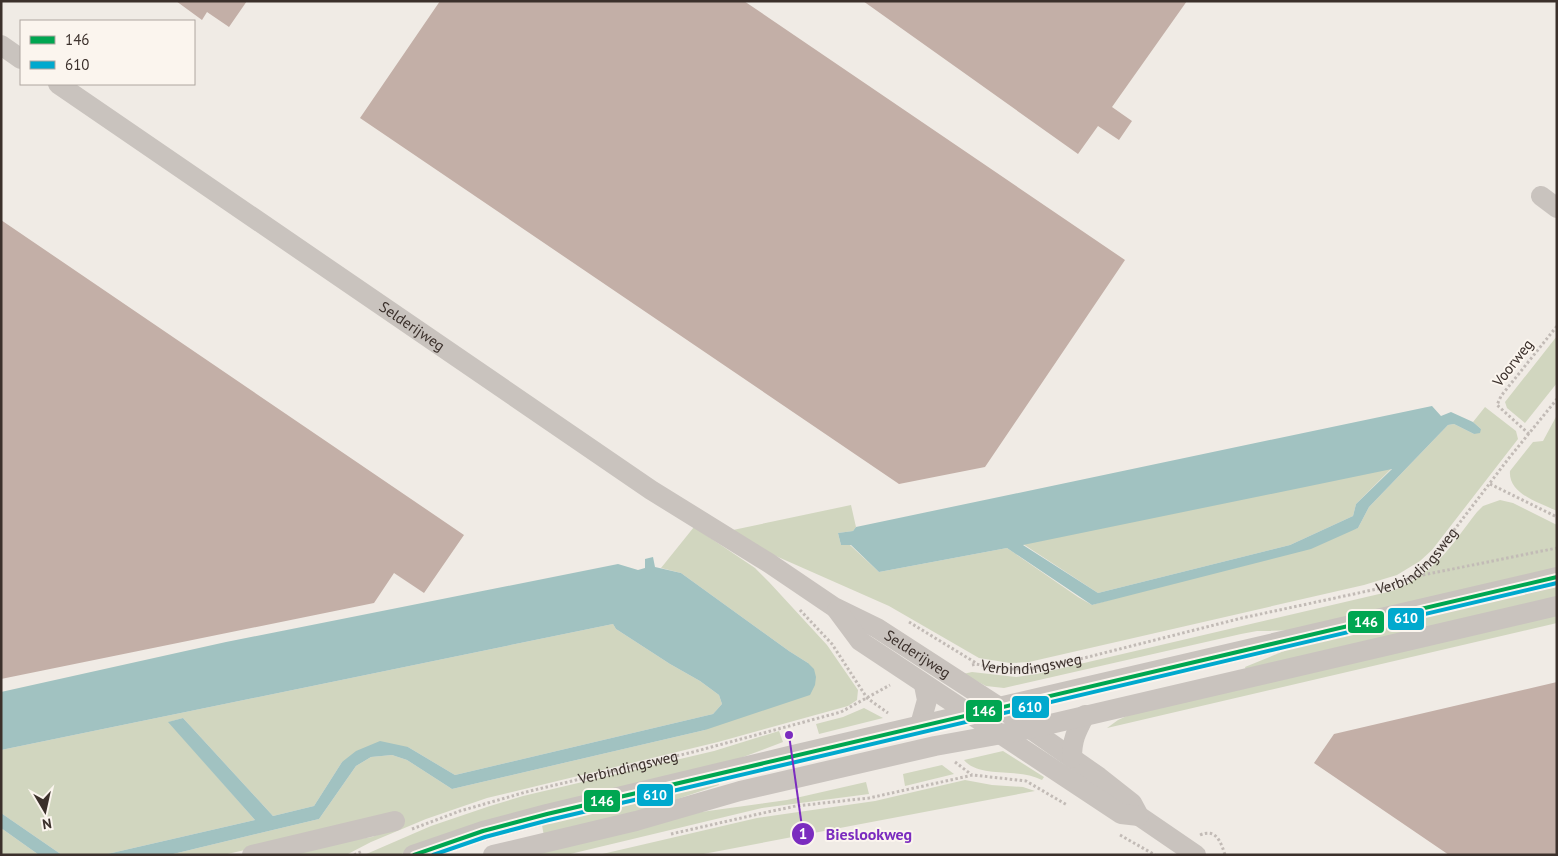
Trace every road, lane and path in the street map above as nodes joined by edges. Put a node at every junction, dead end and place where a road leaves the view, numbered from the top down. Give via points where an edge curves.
1 (1, 45) edge
2 (20, 58) edge
3 (59, 85) edge
4 (1541, 196) dead end
5 (1557, 208) edge
6 (1557, 326) edge
7 (1557, 399) edge
8 (1529, 434) junction
9 (1490, 484) junction
10 (1557, 517) edge
11 (1557, 548) edge
12 (1557, 577) edge
13 (1411, 578) junction
14 (1557, 606) edge
15 (834, 607) junction
16 (799, 609) dead end
17 (944, 671) junction
18 (920, 681) junction
19 (867, 698) junction
20 (999, 707) junction
21 (969, 714) junction
22 (1085, 715) junction
23 (920, 725) junction
24 (1029, 729) junction
25 (998, 734) junction
26 (1072, 758) junction
27 (1069, 806) dead end
28 (1139, 816) junction
29 (403, 826) joint
30 (1112, 830) dead end
31 (663, 836) dead end
32 (369, 848) dead end
33 (252, 855) edge
34 (354, 855) edge
35 (413, 855) edge
36 (493, 855) edge
37 (1155, 855) edge
38 (1196, 855) edge

1 - 2 street
3 - 15 street, Selderijweg via 651,490
4 - 5 street
6 - 8 path, Voorweg via 1497,405
7 - 8 path
8 - 9 path
9 - 10 path
9 - 13 path, Verbindingsweg via 1432,559
11 - 13 path
12 - 20 street, Verbindingsweg
13 - 17 path, Verbindingsweg via 1391,586 1030,669 1002,669 976,664
14 - 22 street
15 - 17 street, Selderijweg via 877,628
15 - 18 street, Selderijweg via 860,641
16 - 19 path via 832,644
17 - 20 street, Selderijweg
18 - 19 path, Verbindingsweg via 896,683
18 - 21 street, Selderijweg
18 - 23 street via 927,700
19 - 29 path, Verbindingsweg via 841,712
20 - 21 street, Verbindingsweg
20 - 24 street, Selderijweg
21 - 23 street, Verbindingsweg
21 - 25 street, Selderijweg
22 - 24 street
22 - 26 street via 1075,733
23 - 35 street, Verbindingsweg via 483,830
24 - 25 street
24 - 26 street, Selderijweg
25 - 28 street, Selderijweg via 1121,814
25 - 36 street via 740,791 636,821
26 - 28 street, Selderijweg via 1132,803
27 - 31 path via 1026,781 973,775 869,798 796,806
28 - 38 street
29 - 33 street
30 - 37 path
32 - 34 path

